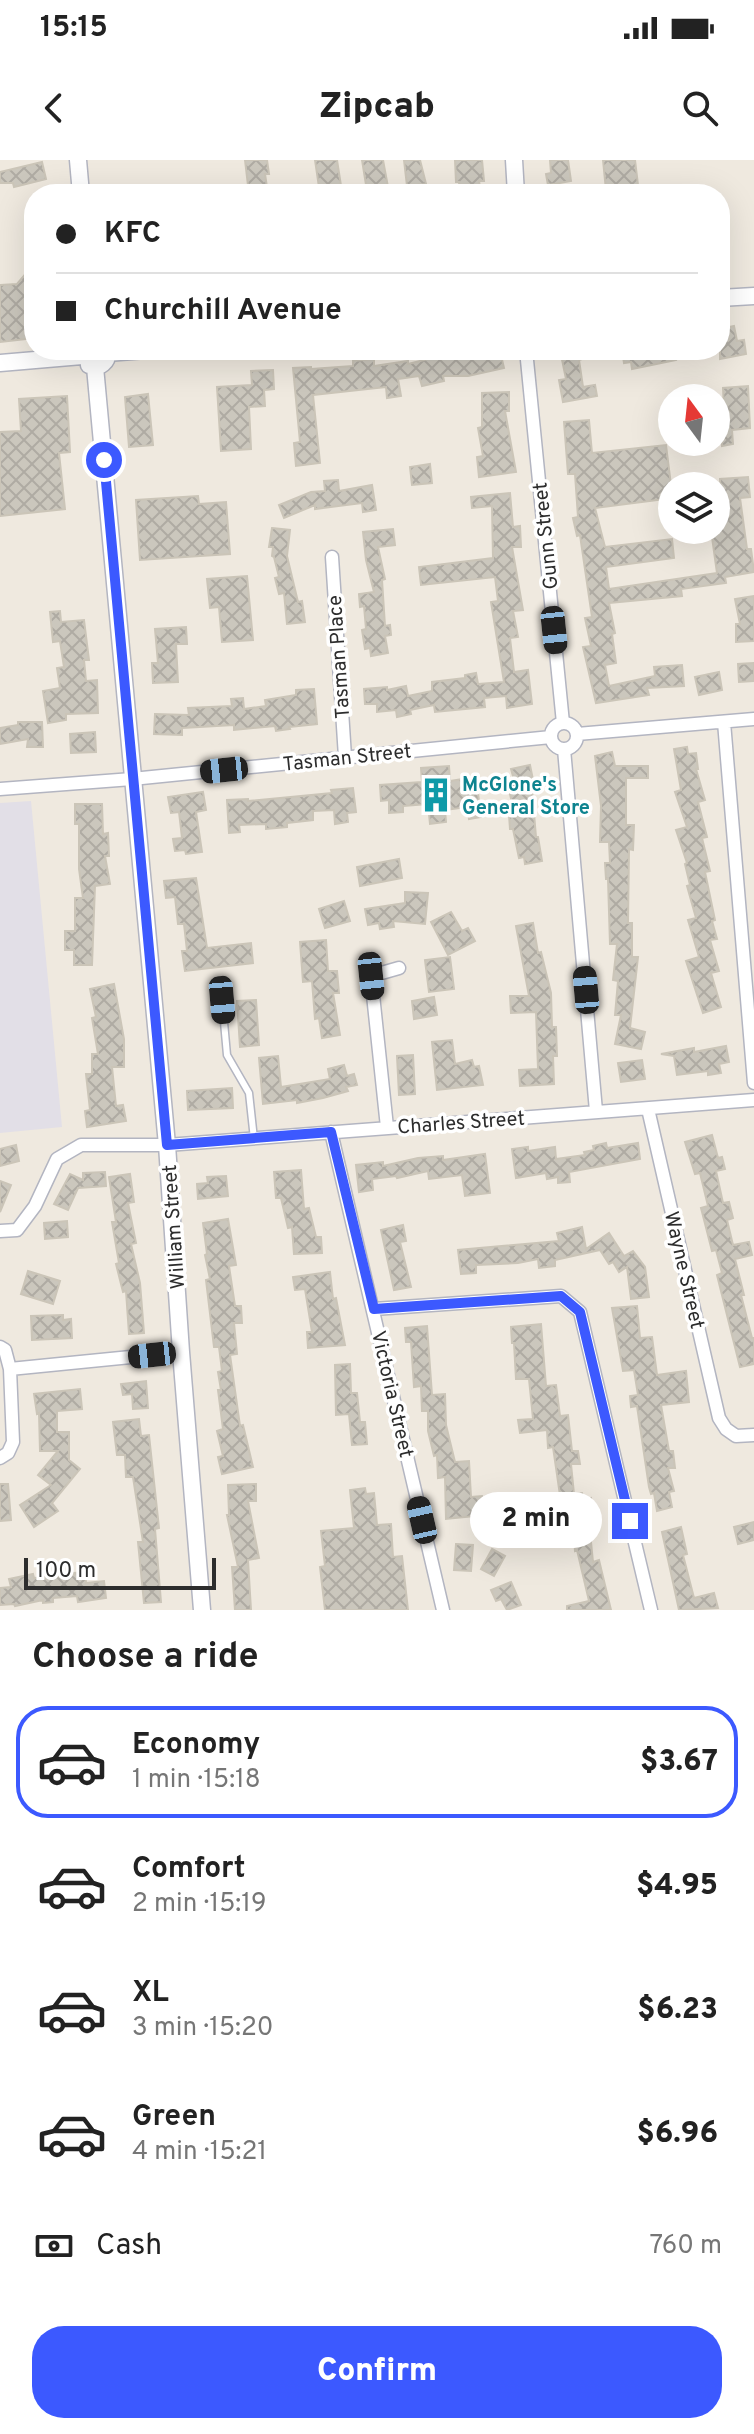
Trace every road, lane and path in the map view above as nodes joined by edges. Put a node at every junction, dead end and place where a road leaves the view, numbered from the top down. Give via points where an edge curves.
1 (78, 160) edge
2 (514, 160) edge
3 (80, 184) edge
4 (515, 184) edge
5 (754, 296) edge
6 (730, 297) edge
7 (52, 360) edge
8 (87, 360) edge
9 (527, 360) edge
10 (0, 363) edge
11 (332, 557) dead end
12 (754, 719) edge
13 (724, 722) junction
14 (563, 723) junction
15 (577, 734) junction
16 (551, 737) junction
17 (564, 749) junction
18 (345, 757) junction
19 (132, 779) junction
20 (0, 789) edge
21 (399, 968) dead end
22 (222, 1000) dead end
23 (754, 1083) edge
24 (754, 1100) edge
25 (648, 1109) junction
26 (596, 1111) junction
27 (387, 1127) junction
28 (331, 1132) junction
29 (254, 1139) junction
30 (167, 1145) junction
31 (0, 1231) edge
32 (374, 1309) junction
33 (0, 1347) edge
34 (181, 1352) junction
35 (10, 1369) junction
36 (754, 1435) edge
37 (0, 1458) edge
38 (202, 1610) edge
39 (443, 1610) edge
40 (651, 1610) edge

1 - 3 main road
2 - 4 main road
5 - 6 main road
7 - 10 main road
8 - 19 main road, William Street
9 - 14 street, Gunn Street
11 - 18 street, Tasman Place
12 - 13 street
13 - 15 street
13 - 23 street
14 - 15 street
14 - 16 street
15 - 17 street via 573,746
16 - 17 street
16 - 18 street, Tasman Street
17 - 26 street
18 - 19 street, Tasman Street
19 - 20 street, Tasman Street
19 - 30 main road, William Street
21 - 27 street via 371,976
22 - 29 lane via 227,1055 249,1093
24 - 25 street, Charles Street
25 - 26 street, Charles Street
25 - 36 street, Wayne Street via 719,1418 736,1436
26 - 27 street, Charles Street
27 - 28 street, Charles Street
28 - 29 street, Charles Street
28 - 32 street, Victoria Street
29 - 30 street, Charles Street
30 - 31 street, Charles Street via 81,1145 57,1159 17,1230
30 - 34 main road, William Street
32 - 39 street, Victoria Street
32 - 40 street via 561,1296 580,1312
33 - 35 street
34 - 35 street
34 - 38 main road, William Street
35 - 37 street via 13,1442

